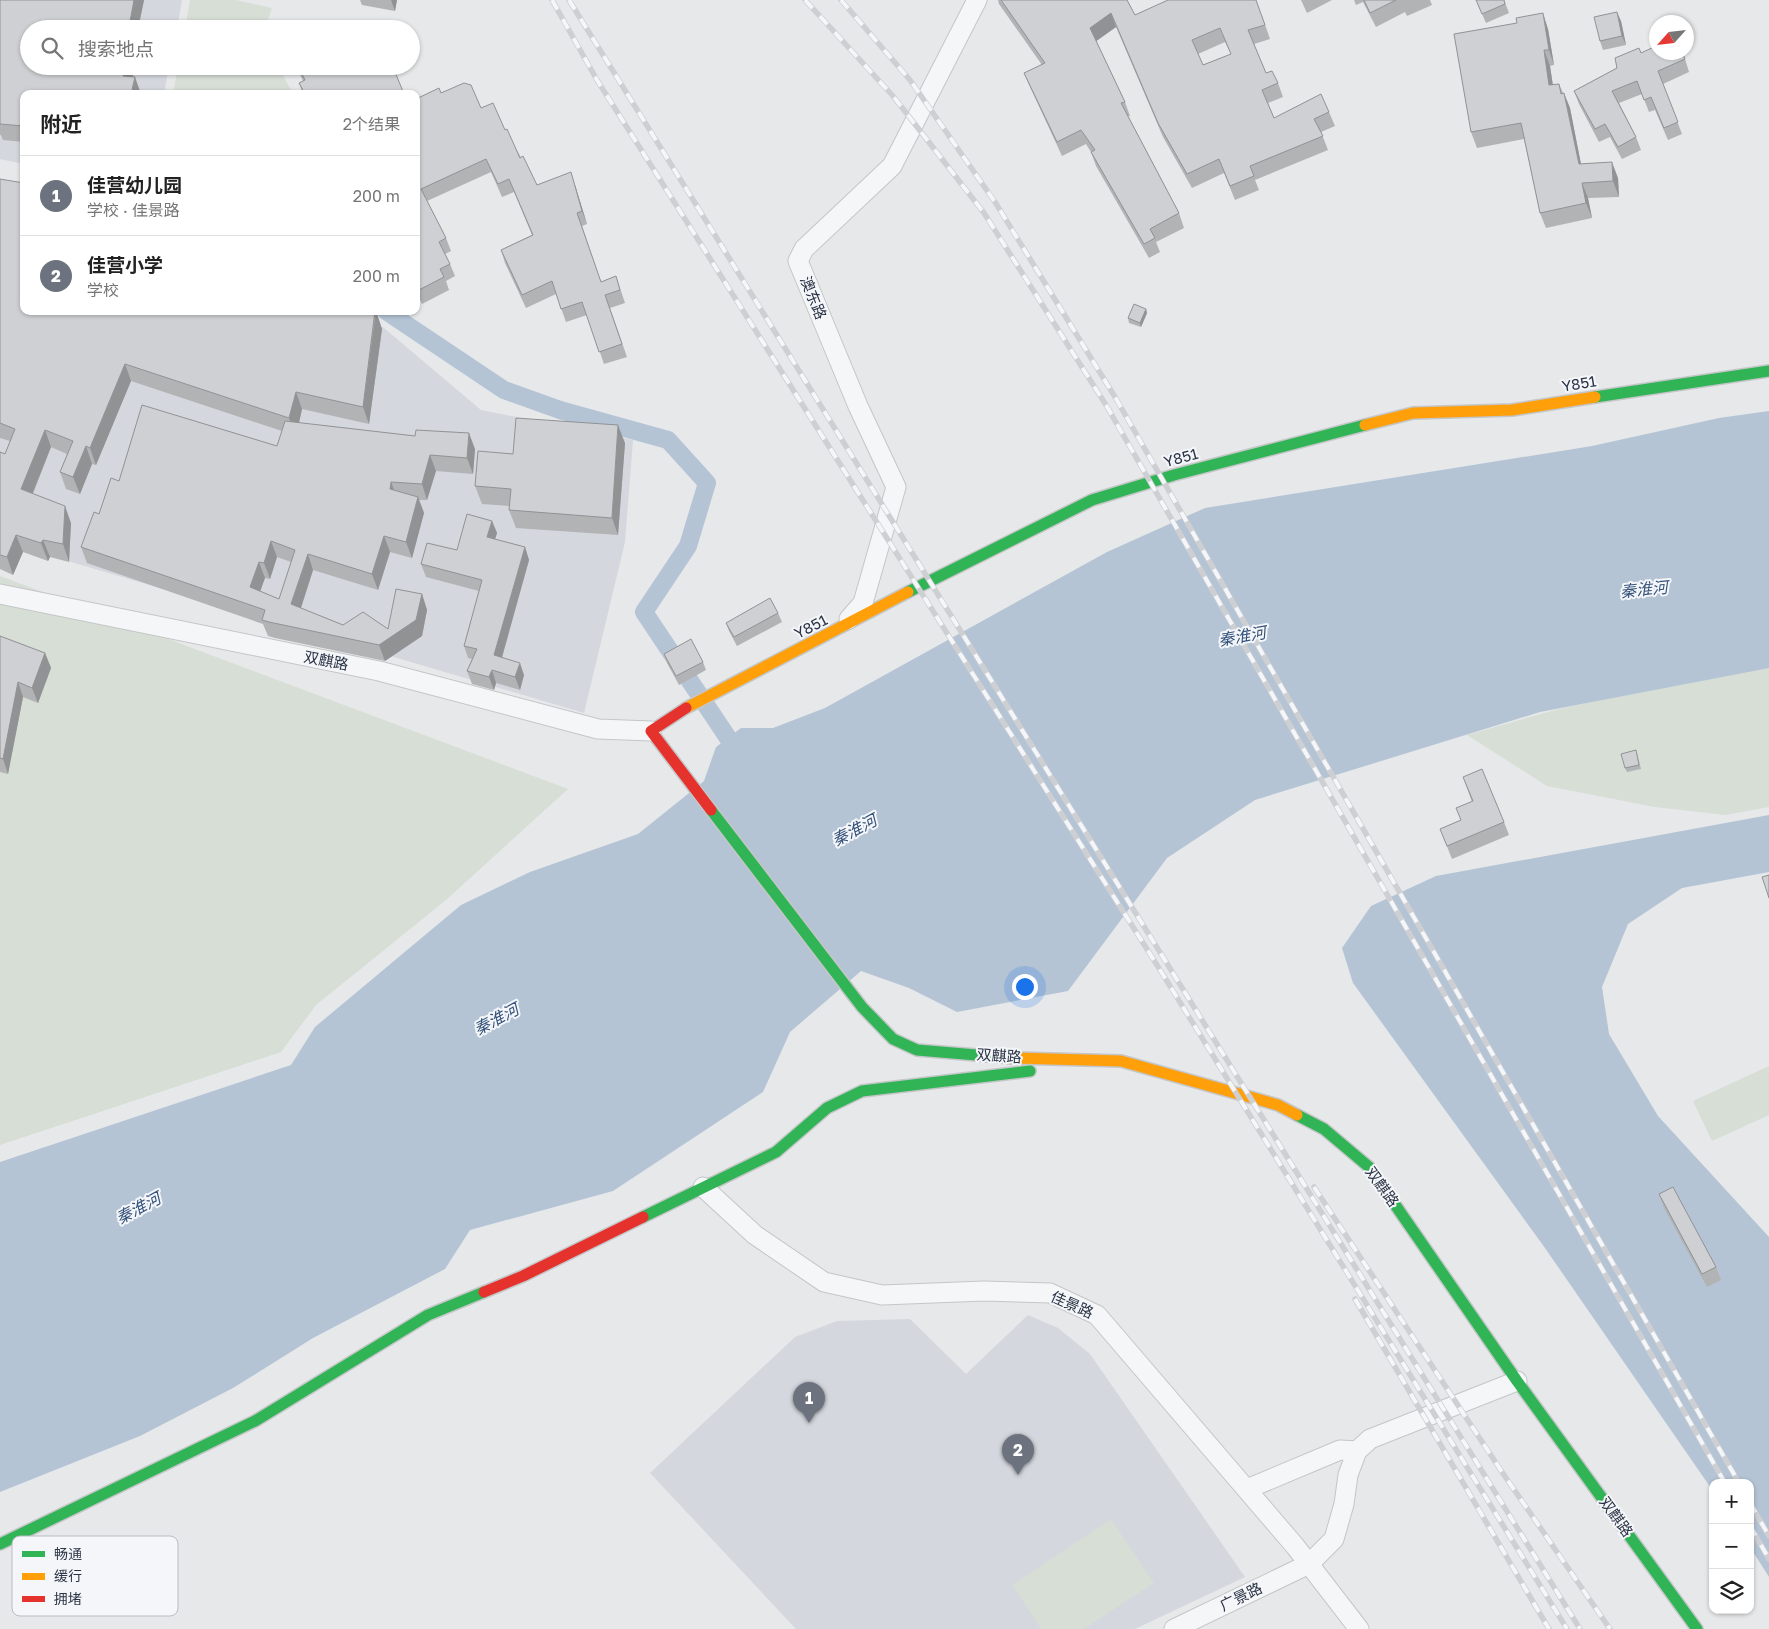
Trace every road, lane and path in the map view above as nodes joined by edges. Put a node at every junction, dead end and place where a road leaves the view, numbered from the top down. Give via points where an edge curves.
1 (977, 0) edge
2 (1769, 371) edge
3 (0, 594) edge
4 (842, 627) junction
5 (651, 731) junction
6 (1121, 1061) junction
7 (703, 1188) junction
8 (1517, 1382) junction
9 (1357, 1451) junction
10 (1247, 1489) junction
11 (17, 1536) edge
12 (12, 1538) edge
13 (0, 1544) edge
14 (1309, 1564) junction
15 (1174, 1629) edge
16 (1359, 1629) edge
17 (1697, 1629) edge

1 - 4 street, 澳东路 via 892,166 804,249 798,261 858,406 896,487 863,603
2 - 4 street, Y851 via 1512,410 1414,413 1174,475 1092,500
3 - 5 street, 双麒路 via 379,671 598,729
4 - 5 street, Y851 via 691,705
5 - 6 street, 双麒路 via 862,1007 893,1039 917,1050 1009,1058
6 - 7 street via 862,1091 827,1108 776,1152
6 - 8 street, 双麒路 via 1278,1105 1324,1129 1369,1167
7 - 10 street, 佳景路 via 755,1235 824,1282 882,1295 984,1290 1050,1293 1097,1315
7 - 11 street via 523,1276 428,1314 255,1421
8 - 9 street via 1370,1439
8 - 17 street, 双麒路
9 - 10 street via 1340,1450
9 - 14 street, 广景路 via 1348,1475 1334,1539
10 - 14 street, 佳景路
12 - 13 street
14 - 15 street, 广景路
14 - 16 street, 佳景路

